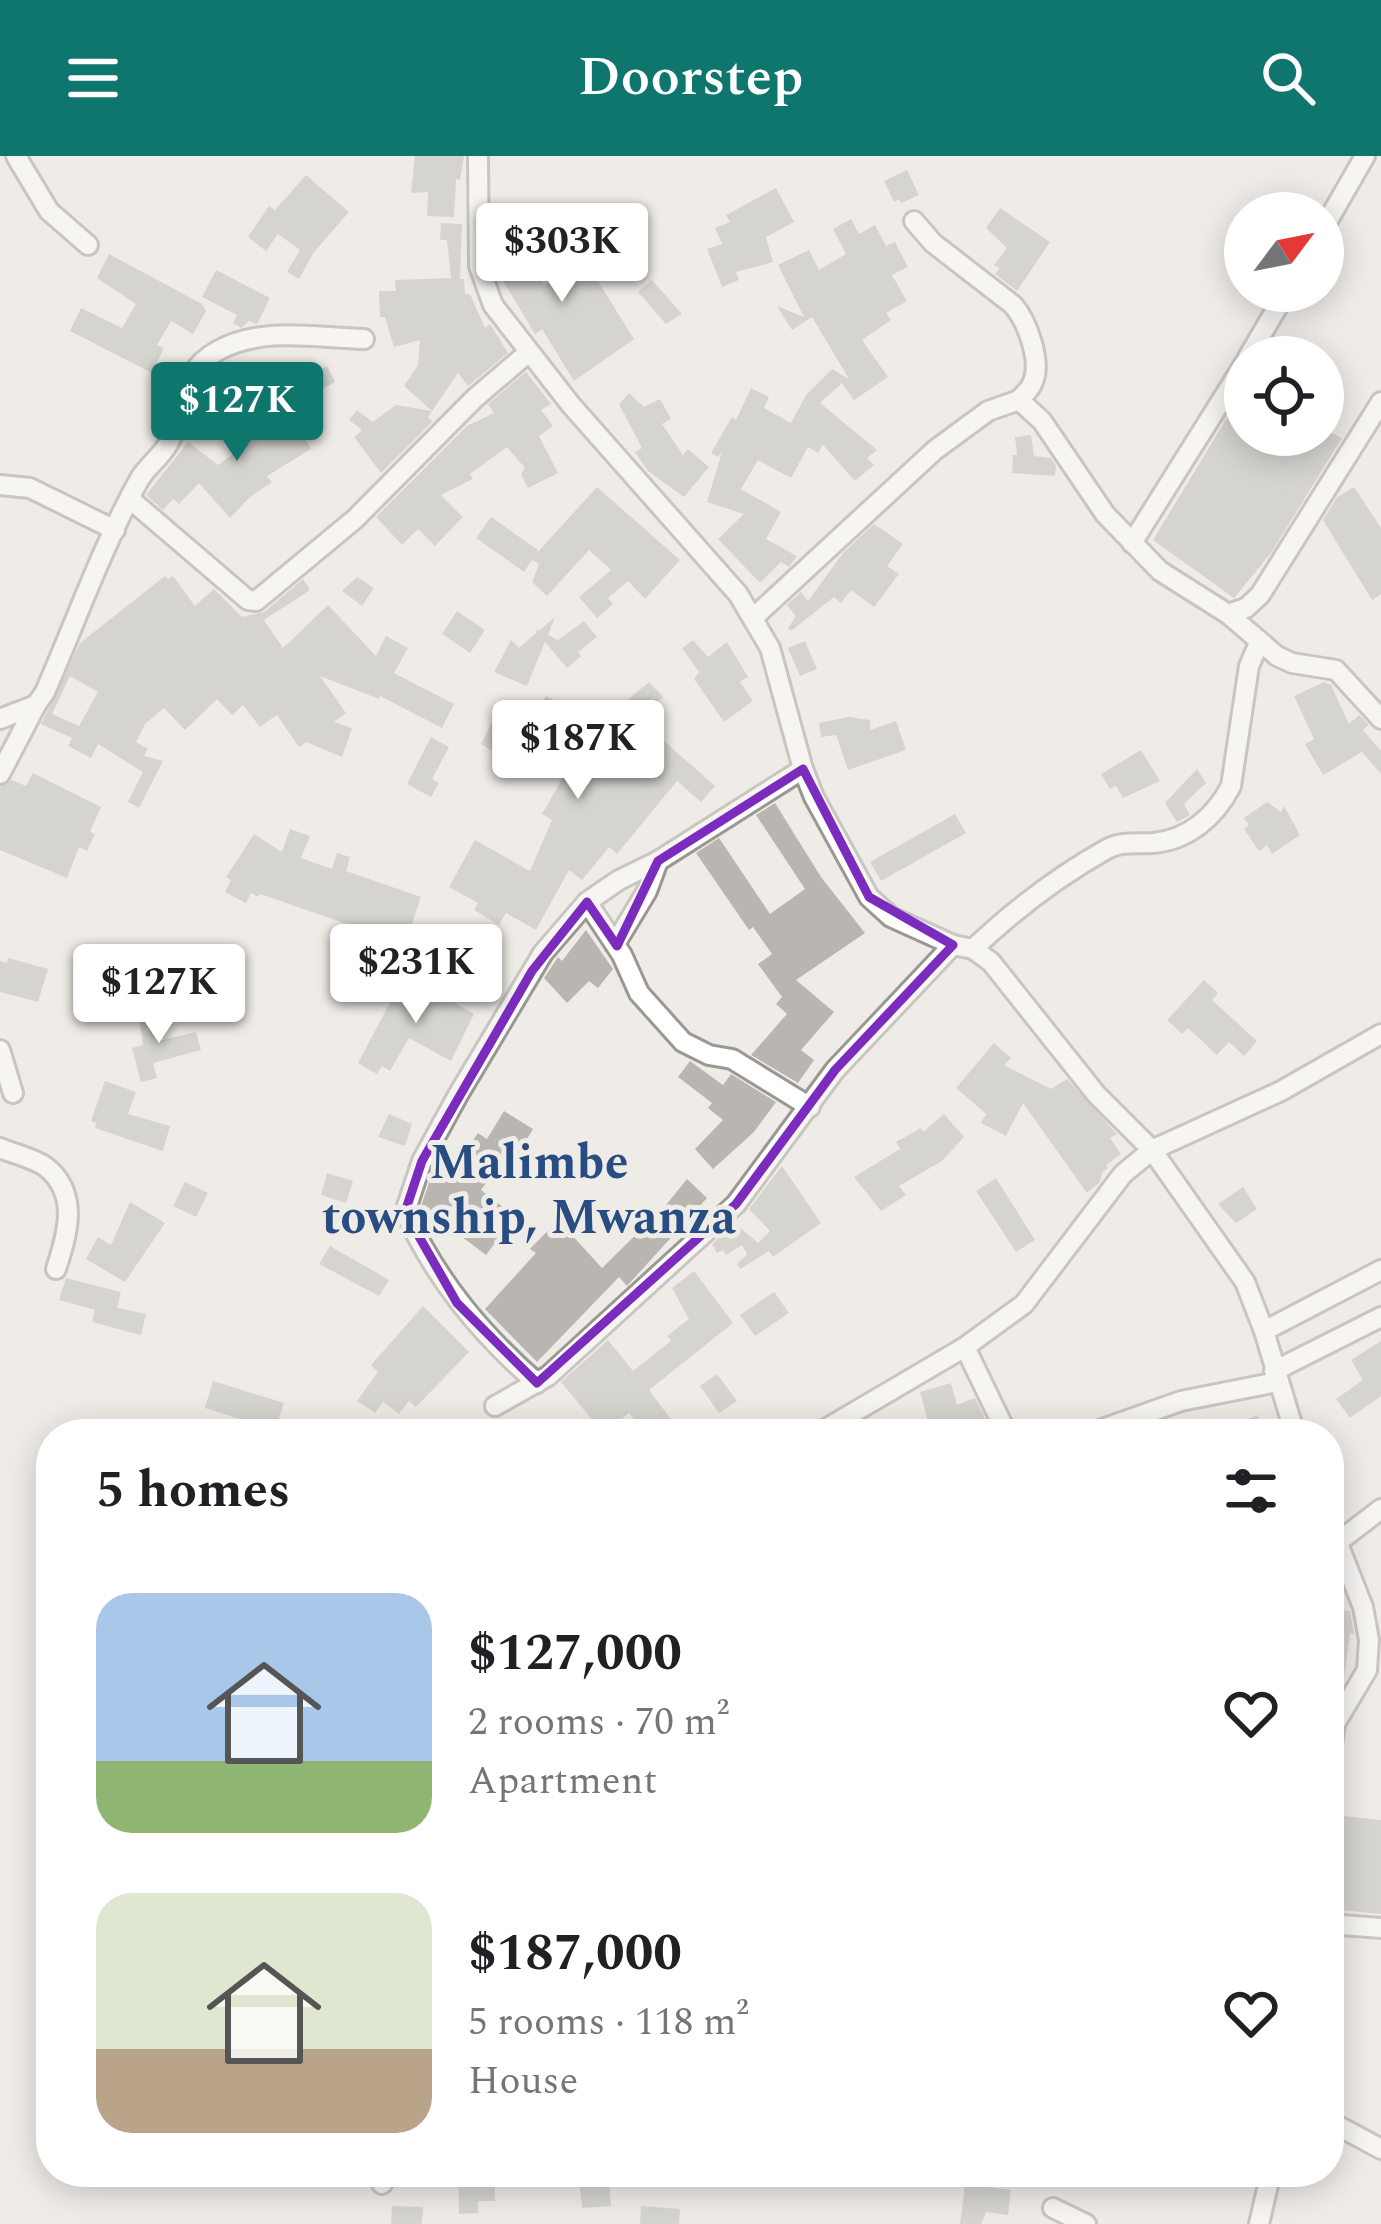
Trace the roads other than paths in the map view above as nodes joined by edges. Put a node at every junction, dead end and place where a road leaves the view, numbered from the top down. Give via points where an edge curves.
1 (16, 156) edge
2 (478, 156) edge
3 (1365, 156) edge
4 (1344, 192) edge
5 (914, 221) dead end
6 (88, 245) dead end
7 (364, 339) dead end
8 (529, 352) junction
9 (1224, 397) edge
10 (1019, 400) junction
11 (1381, 402) edge
12 (0, 484) edge
13 (131, 500) junction
14 (115, 530) junction
15 (1132, 543) junction
16 (1228, 614) junction
17 (753, 618) junction
18 (1258, 643) junction
19 (36, 705) junction
20 (0, 719) edge
21 (1381, 719) edge
22 (802, 769) junction
23 (0, 774) edge
24 (658, 861) junction
25 (586, 902) junction
26 (615, 944) junction
27 (963, 947) junction
28 (1381, 1034) edge
29 (0, 1050) edge
30 (13, 1093) dead end
31 (810, 1107) junction
32 (0, 1148) edge
33 (1153, 1150) junction
34 (56, 1269) dead end
35 (1381, 1270) edge
36 (1381, 1317) edge
37 (1264, 1330) junction
38 (965, 1347) junction
39 (1276, 1377) junction
40 (537, 1383) junction
41 (495, 1406) dead end
42 (843, 1419) edge
43 (1000, 1419) edge
44 (1130, 1419) edge
45 (1290, 1419) edge
46 (1381, 1509) edge
47 (1344, 1537) edge
48 (1344, 1558) edge
49 (1374, 1671) edge
50 (1344, 1712) edge
51 (1344, 1925) edge
52 (1381, 1928) edge
53 (1344, 2129) edge
54 (1381, 2149) edge
55 (1267, 2187) edge
56 (1053, 2208) dead end
57 (1086, 2224) edge
58 (1259, 2224) edge

1 - 6 street via 49,211
2 - 8 street via 484,286
3 - 4 street
5 - 10 street via 1023,317 1036,370
7 - 13 street via 276,333 206,358 185,387 165,450
8 - 13 street via 355,519 256,601
8 - 17 street
9 - 15 street
10 - 15 street
10 - 17 street via 988,411 935,451
11 - 16 street via 1260,595
12 - 14 street via 30,488
13 - 14 street
14 - 19 street
15 - 16 street
16 - 18 street
17 - 22 street via 785,692
18 - 21 street via 1292,664 1336,670
18 - 27 street via 1231,786 1203,823 1179,839 1105,850
19 - 20 street
19 - 23 street
22 - 24 street
22 - 27 street via 868,897 891,917
24 - 25 street
24 - 26 street
25 - 26 street
25 - 40 street via 543,953 458,1095 405,1212 457,1303
26 - 31 street via 639,993 683,1042 732,1059
27 - 31 street via 835,1070
27 - 33 street via 1008,982 1096,1094
28 - 33 street
29 - 30 street
31 - 40 street via 736,1204
32 - 34 street via 46,1167 62,1186 68,1234
33 - 37 street via 1245,1282
33 - 38 street via 1123,1174 1024,1304
35 - 37 street
36 - 39 street
37 - 39 street
38 - 42 street
38 - 43 street
39 - 44 street
39 - 45 street
40 - 41 street
46 - 47 street
48 - 49 street
49 - 50 street
51 - 52 street
53 - 54 street
55 - 58 street
56 - 57 street

